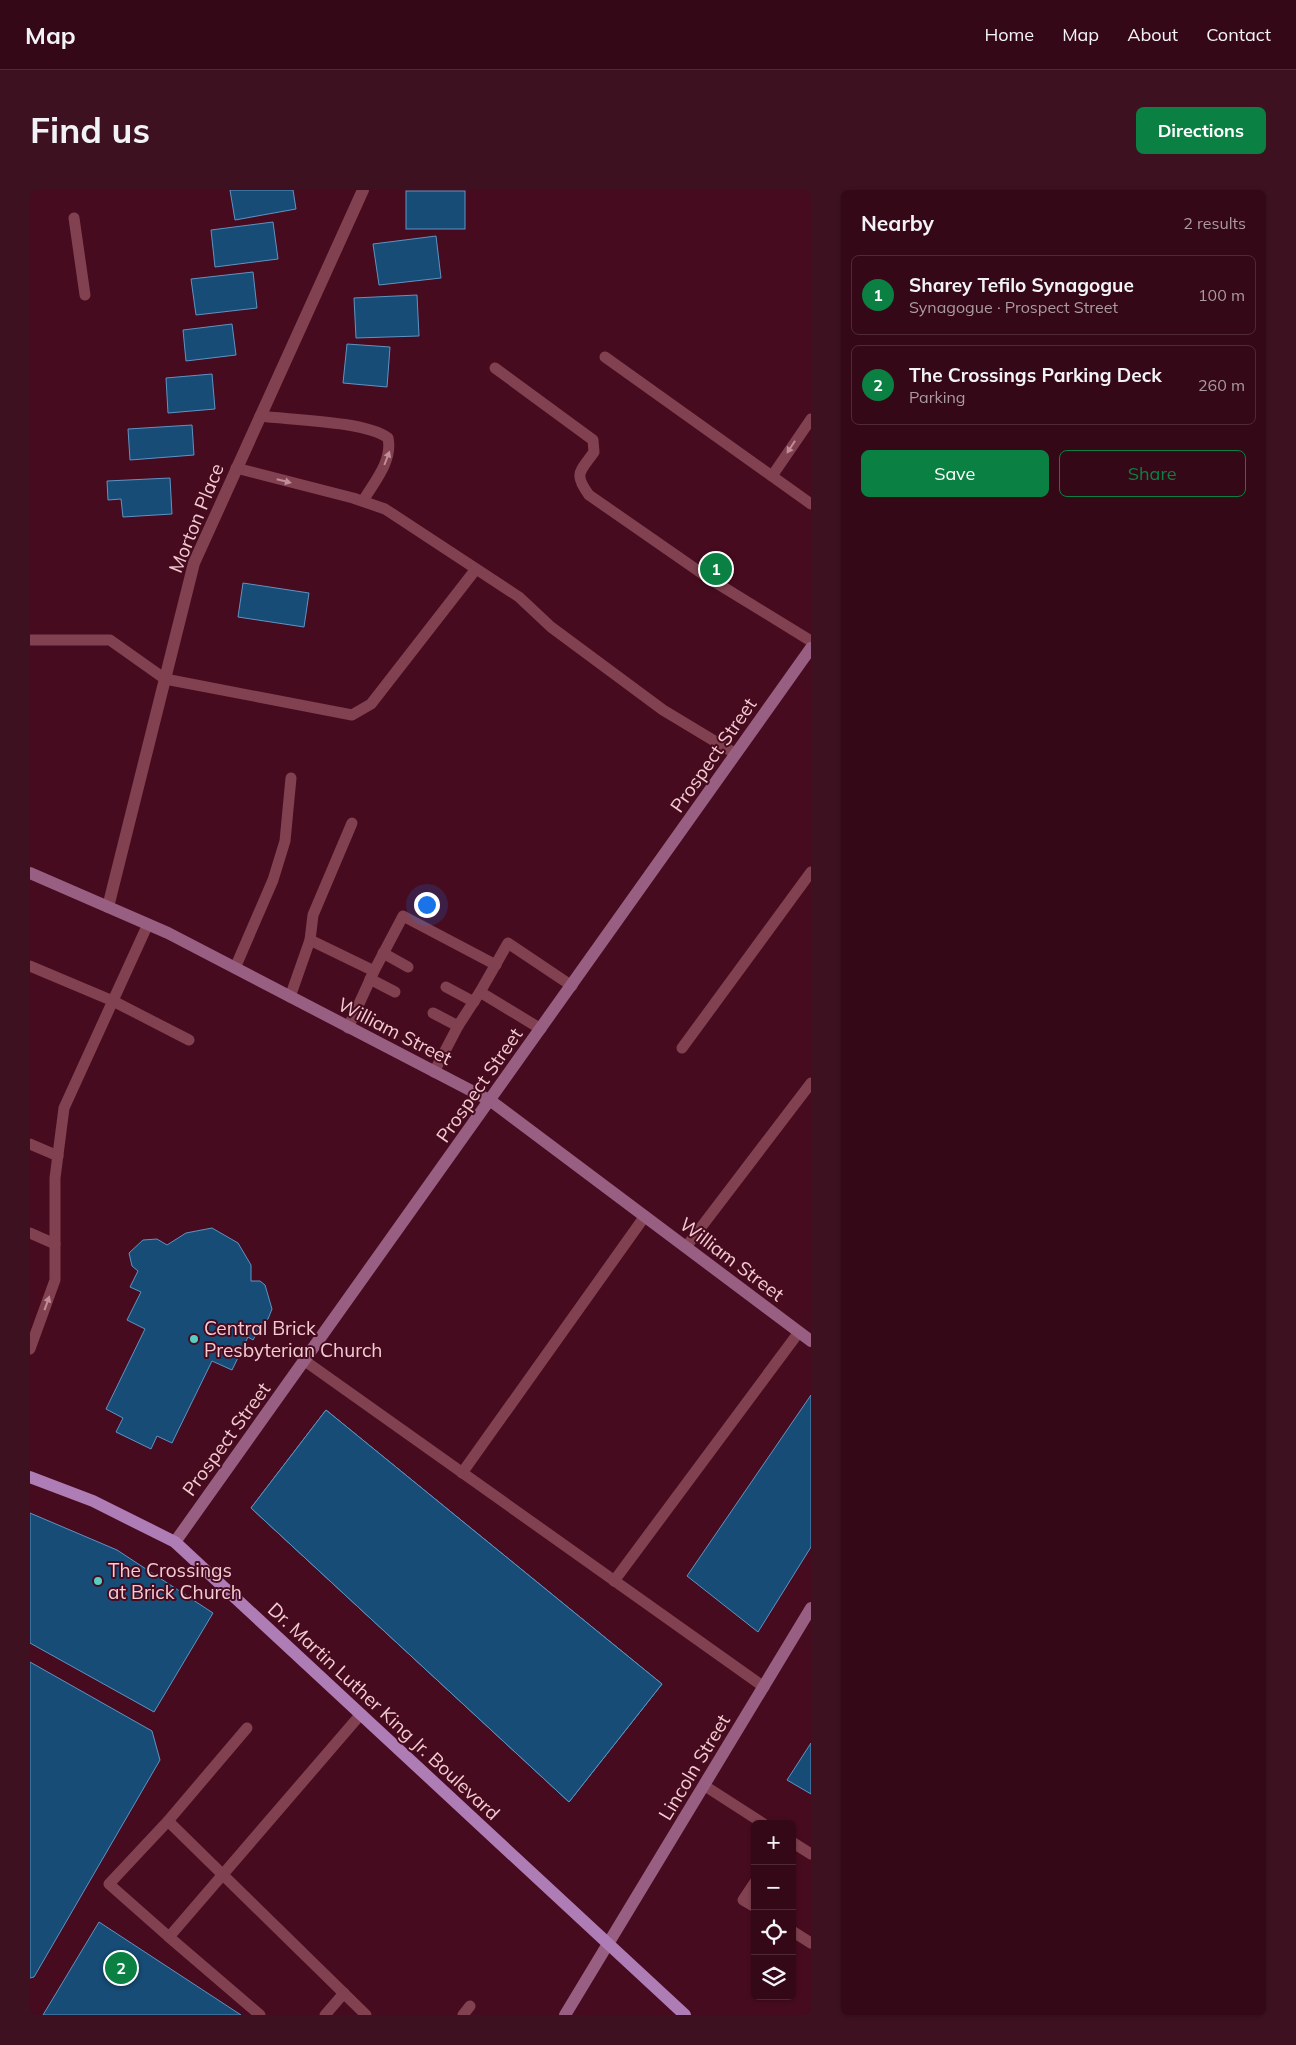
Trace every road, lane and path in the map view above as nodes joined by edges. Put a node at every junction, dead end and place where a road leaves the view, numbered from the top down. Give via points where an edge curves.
1 (363, 190) edge
2 (74, 218) dead end
3 (85, 295) dead end
4 (606, 357) dead end
5 (495, 368) dead end
6 (260, 416) junction
7 (811, 419) edge
8 (236, 468) junction
9 (772, 476) junction
10 (363, 501) junction
11 (811, 504) edge
12 (476, 569) junction
13 (30, 640) edge
14 (811, 641) edge
15 (811, 648) edge
16 (164, 679) junction
17 (736, 754) junction
18 (291, 778) dead end
19 (352, 823) dead end
20 (811, 872) edge
21 (30, 873) edge
22 (108, 907) junction
23 (148, 924) junction
24 (310, 940) junction
25 (383, 954) junction
26 (496, 965) junction
27 (30, 966) edge
28 (408, 967) dead end
29 (235, 968) junction
30 (372, 975) junction
31 (572, 986) junction
32 (446, 987) dead end
33 (395, 992) dead end
34 (480, 992) junction
35 (290, 997) junction
36 (113, 1001) junction
37 (474, 1002) junction
38 (433, 1012) dead end
39 (458, 1026) junction
40 (348, 1028) junction
41 (541, 1029) junction
42 (189, 1040) dead end
43 (682, 1048) dead end
44 (434, 1072) junction
45 (811, 1083) edge
46 (491, 1101) junction
47 (30, 1144) edge
48 (58, 1156) junction
49 (645, 1216) junction
50 (30, 1233) edge
51 (55, 1244) junction
52 (686, 1248) junction
53 (799, 1332) junction
54 (811, 1341) edge
55 (30, 1349) edge
56 (305, 1361) junction
57 (462, 1473) junction
58 (30, 1477) edge
59 (175, 1542) junction
60 (614, 1581) junction
61 (811, 1608) edge
62 (764, 1687) junction
63 (361, 1714) junction
64 (247, 1728) dead end
65 (705, 1786) junction
66 (758, 1820) edge
67 (168, 1821) junction
68 (796, 1845) edge
69 (811, 1854) edge
70 (223, 1875) junction
71 (751, 1888) edge
72 (751, 1905) edge
73 (796, 1934) edge
74 (169, 1937) junction
75 (811, 1943) edge
76 (609, 1945) junction
77 (344, 1994) junction
78 (260, 2015) edge
79 (325, 2015) edge
80 (366, 2015) edge
81 (565, 2015) edge
82 (685, 2015) edge

1 - 6 street, Morton Place
2 - 3 lane
4 - 9 lane
5 - 14 lane via 593,440 594,452 578,473 578,479 589,495 710,579
6 - 8 street, Morton Place
10 -> 6 lane via 390,449 388,438 351,426
7 -> 9 lane
8 -> 10 lane
8 - 16 street, Morton Place via 194,562
9 - 11 lane
10 - 12 lane via 385,509
12 - 16 lane via 371,704 352,716
12 - 17 lane via 519,596 551,627 639,693
13 - 16 lane via 110,640
15 - 17 street, Prospect Street
16 - 22 street, Morton Place
17 - 31 street, Prospect Street
18 - 29 lane via 285,841 273,880
19 - 24 lane via 313,915
20 - 43 lane
21 - 22 street, William Street
22 - 23 street, William Street
23 - 29 street, William Street
23 - 36 lane
24 - 30 lane
24 - 35 lane
25 - 26 lane via 403,916
25 - 28 lane
25 - 30 lane
26 - 31 lane via 508,943
26 - 34 lane
27 - 36 lane
29 - 35 street, William Street
30 - 33 lane
30 - 40 lane
31 - 41 street, Prospect Street
32 - 37 lane
34 - 37 lane
34 - 41 lane
35 - 40 street, William Street
36 - 42 lane
36 - 48 lane via 64,1108
37 - 39 lane
38 - 39 lane
39 - 44 lane
40 - 44 street, William Street
41 - 46 street, Prospect Street
44 - 46 street, William Street
45 - 52 lane
46 - 49 street, William Street
46 - 56 street, Prospect Street
47 - 48 lane
48 - 51 lane
49 - 52 street, William Street
49 - 57 lane
50 - 51 lane
55 -> 51 lane via 55,1280
52 - 53 street, William Street
53 - 54 street, William Street
53 - 60 lane
56 - 57 lane
56 - 59 street, Prospect Street
57 - 60 lane
58 - 59 main road, Dr. Martin Luther King Jr. Boulevard via 93,1501
59 - 63 main road, Dr. Martin Luther King Jr. Boulevard
60 - 62 lane
61 - 62 street, Lincoln Street
62 - 65 street, Lincoln Street
63 - 70 lane
63 - 76 main road, Dr. Martin Luther King Jr. Boulevard
64 - 67 lane
65 - 66 lane
65 - 76 street, Lincoln Street
67 - 70 lane
67 - 74 lane via 109,1884
68 - 69 lane
70 - 74 lane
70 - 77 lane
71 - 72 lane via 743,1900
73 - 75 lane
74 - 78 lane
76 - 81 street, Lincoln Street
76 - 82 main road, Dr. Martin Luther King Jr. Boulevard
77 - 79 lane
77 - 80 lane

